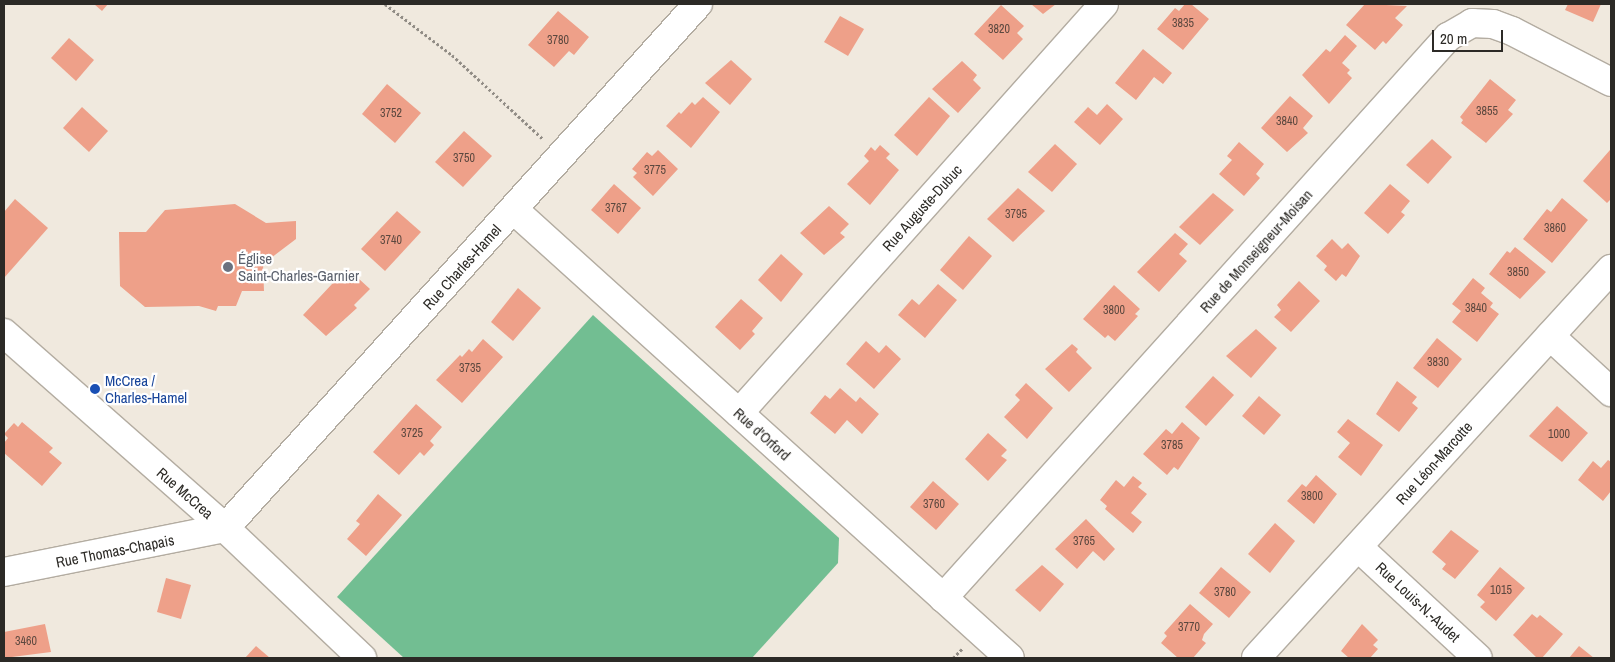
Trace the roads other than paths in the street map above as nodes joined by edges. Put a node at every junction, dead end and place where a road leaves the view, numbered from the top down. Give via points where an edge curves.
1 (698, 4) edge
2 (1104, 4) edge
3 (1611, 82) edge
4 (514, 210) junction
5 (1611, 269) edge
6 (4, 333) edge
7 (1550, 336) junction
8 (1611, 392) edge
9 (739, 413) junction
10 (225, 528) junction
11 (1358, 546) junction
12 (4, 572) edge
13 (943, 598) junction
14 (350, 654) edge
15 (1010, 658) edge
16 (1256, 658) edge
17 (1478, 658) edge

1 - 4 street, Rue Charles-Hamel
2 - 9 street, Rue Auguste-Dubuc
3 - 13 street, Rue de Monseigneur-Moisan via 1493,24 1472,24 1448,37
4 - 9 street, Rue d'Orford
4 - 10 street, Rue Charles-Hamel
5 - 7 street, Rue Léon-Marcotte
6 - 10 street, Rue McCrea
7 - 8 street
7 - 11 street, Rue Léon-Marcotte
9 - 13 street, Rue d'Orford
10 - 12 street, Rue Thomas-Chapais
10 - 14 street, Rue McCrea
11 - 16 street, Rue Léon-Marcotte
11 - 17 street, Rue Louis-N.-Audet
13 - 15 street, Rue d'Orford

